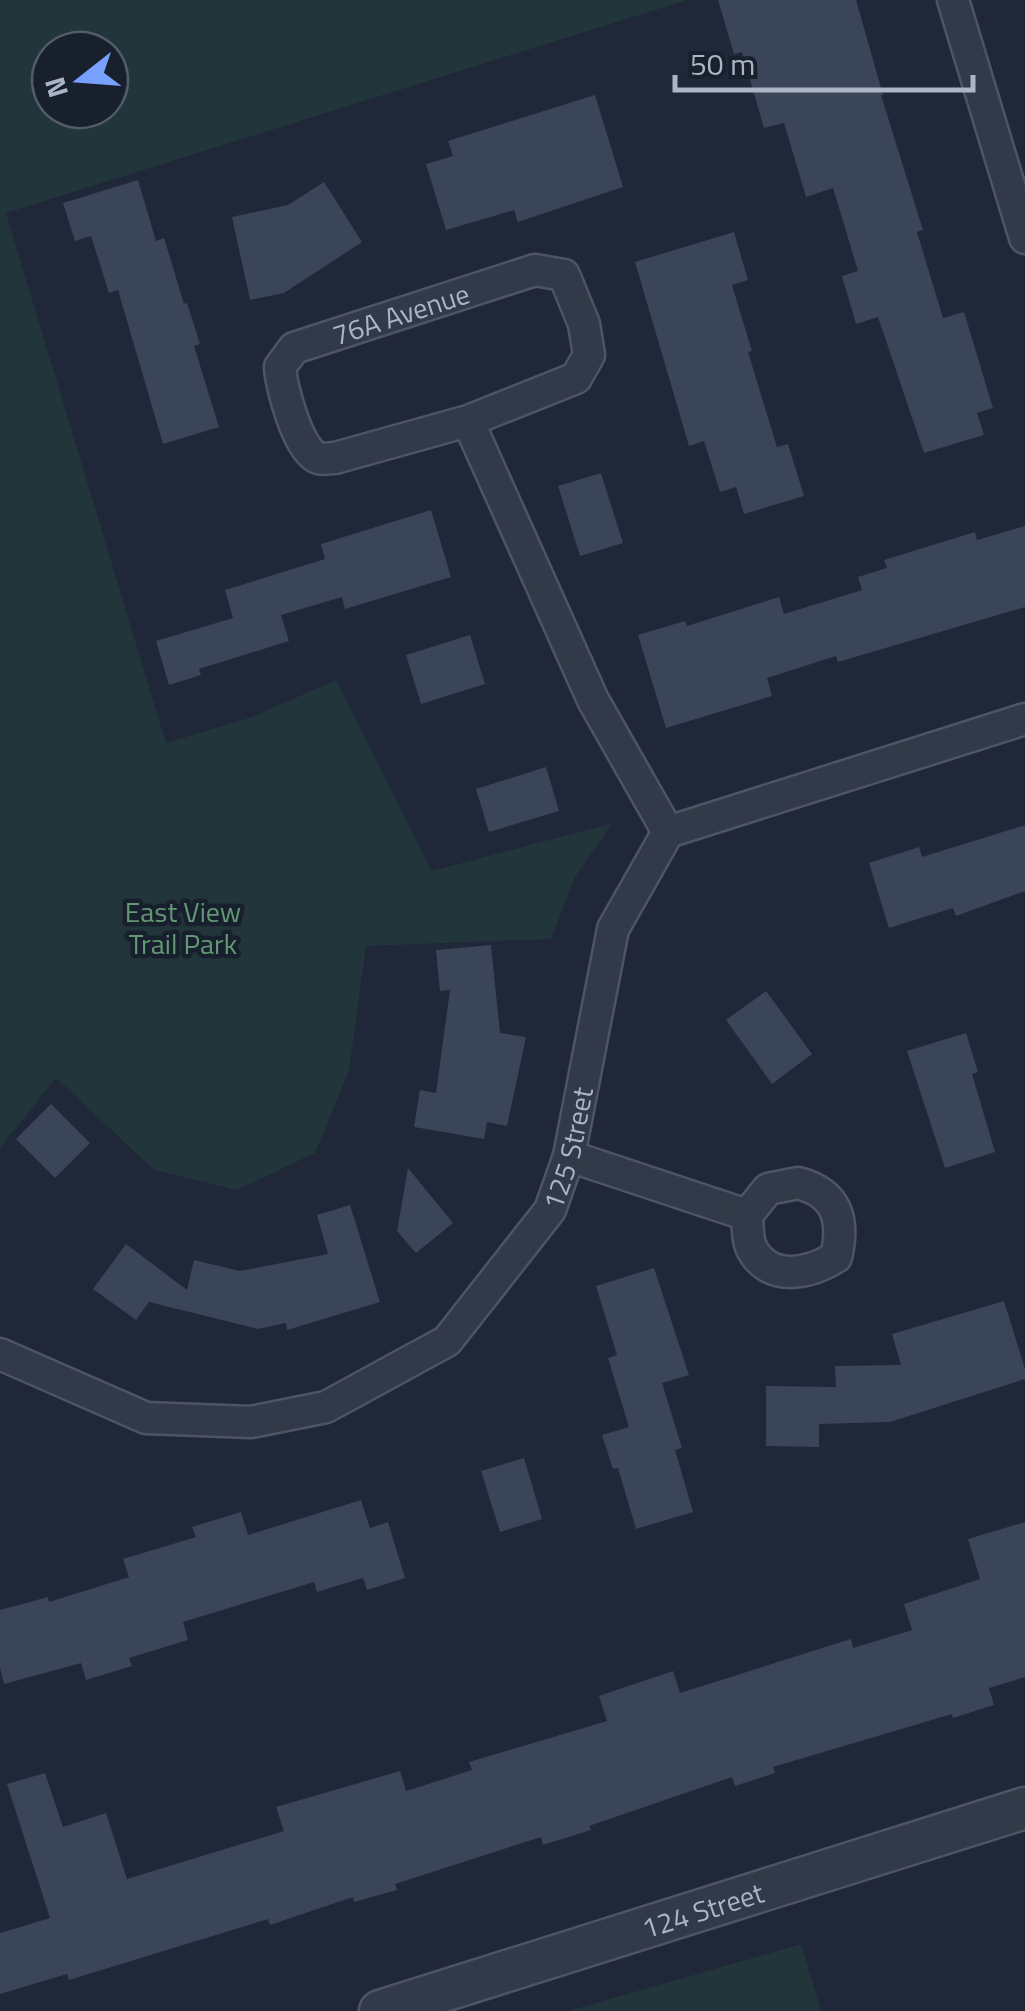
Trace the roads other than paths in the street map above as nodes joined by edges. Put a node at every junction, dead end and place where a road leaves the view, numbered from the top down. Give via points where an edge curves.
1 (953, 0) edge
2 (1025, 238) edge
3 (468, 420) junction
4 (1025, 720) edge
5 (668, 832) junction
6 (569, 1156) junction
7 (746, 1215) dead end
8 (0, 1354) edge
9 (1025, 1808) edge
10 (380, 2011) edge

1 - 2 street
3 - 3 street, 76A Avenue via 576,378 589,355 564,276 534,270 294,348 280,367 304,447 317,458
3 - 5 street via 592,700
4 - 5 street
5 - 6 street, 125 Street via 614,929
6 - 7 street
6 - 8 street, 125 Street via 550,1210 447,1341 326,1407 251,1422 146,1418
9 - 10 street, 124 Street

